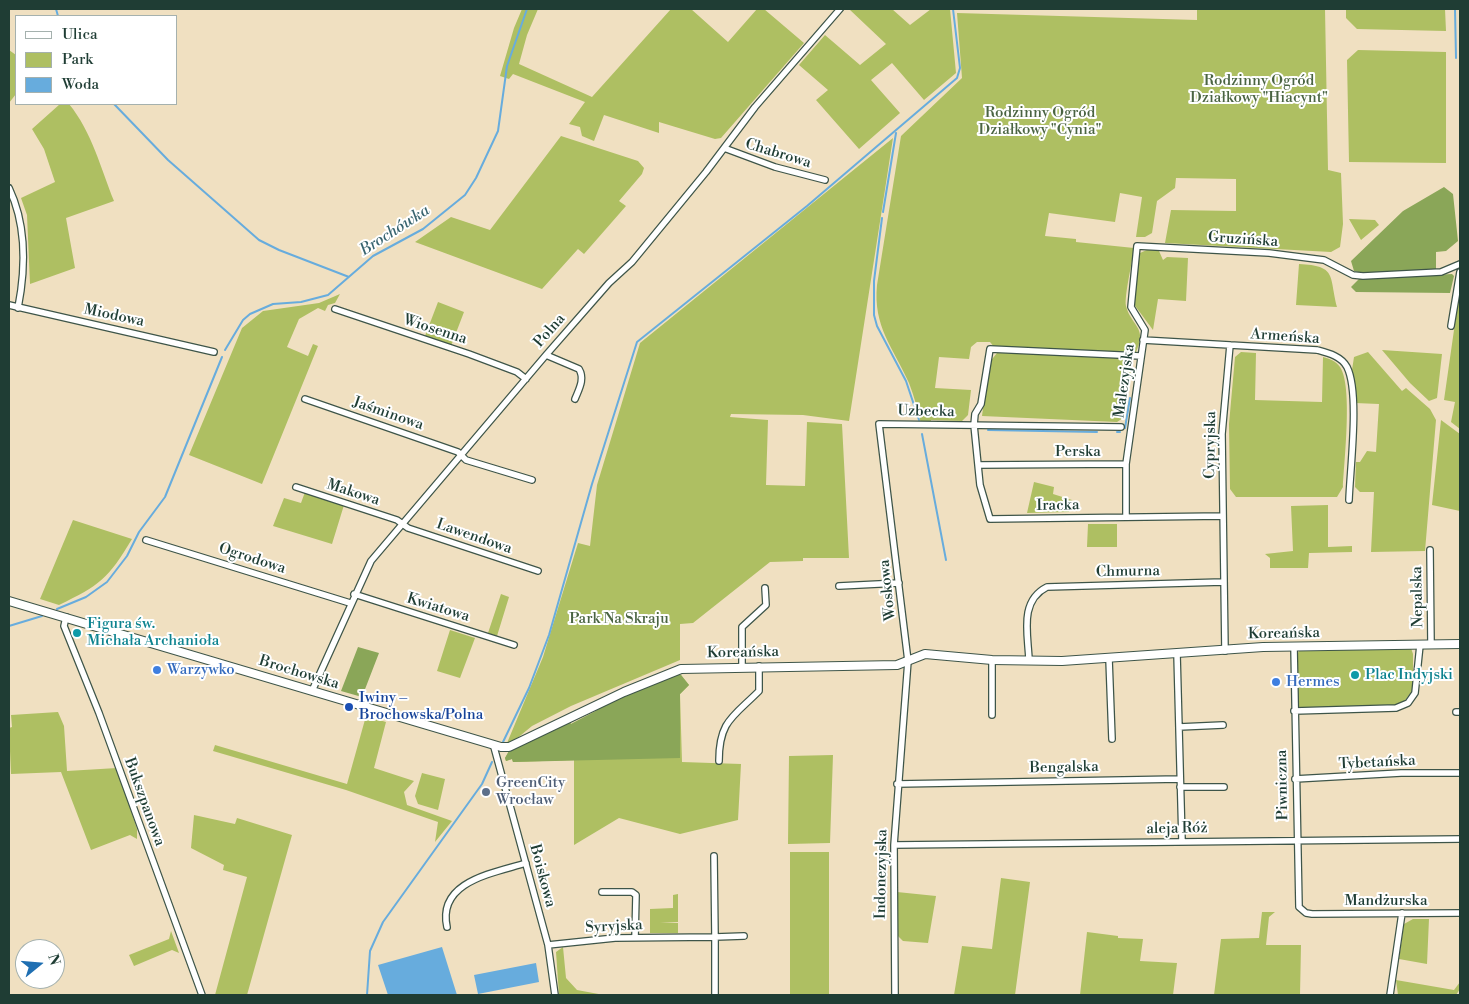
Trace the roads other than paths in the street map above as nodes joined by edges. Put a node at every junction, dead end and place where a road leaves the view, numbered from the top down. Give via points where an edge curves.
1 (840, 9) edge
2 (724, 148) junction
3 (825, 180) dead end
4 (9, 188) edge
5 (1137, 246) joint
6 (1460, 264) edge
7 (1460, 272) edge
8 (9, 305) edge
9 (18, 308) junction
10 (335, 309) dead end
11 (1451, 326) dead end
12 (1143, 340) junction
13 (1230, 345) junction
14 (214, 352) dead end
15 (546, 355) junction
16 (1141, 356) junction
17 (526, 379) junction
18 (304, 399) dead end
19 (575, 399) dead end
20 (879, 424) joint
21 (974, 425) junction
22 (1121, 426) dead end
23 (462, 456) junction
24 (1126, 464) junction
25 (978, 465) junction
26 (532, 480) dead end
27 (296, 487) dead end
28 (1349, 500) dead end
29 (1126, 516) junction
30 (1223, 516) junction
31 (402, 524) junction
32 (146, 540) dead end
33 (1430, 550) dead end
34 (538, 571) dead end
35 (1223, 582) junction
36 (898, 583) junction
37 (839, 586) dead end
38 (766, 588) dead end
39 (354, 594) junction
40 (9, 601) edge
41 (350, 604) junction
42 (66, 617) junction
43 (1431, 644) junction
44 (1460, 644) edge
45 (514, 645) dead end
46 (1420, 645) junction
47 (1294, 647) junction
48 (1225, 651) junction
49 (1177, 654) junction
50 (1109, 659) junction
51 (992, 660) junction
52 (1029, 660) junction
53 (908, 661) junction
54 (742, 666) junction
55 (759, 666) junction
56 (312, 691) junction
57 (1294, 711) junction
58 (992, 715) dead end
59 (1222, 725) dead end
60 (1178, 727) junction
61 (1112, 739) dead end
62 (494, 746) junction
63 (509, 747) joint
64 (899, 754) joint
65 (718, 761) dead end
66 (1460, 773) edge
67 (1180, 779) junction
68 (1295, 779) junction
69 (897, 784) junction
70 (1224, 786) dead end
71 (1180, 787) junction
72 (1460, 839) edge
73 (1296, 840) junction
74 (1182, 841) junction
75 (894, 845) junction
76 (714, 856) dead end
77 (526, 863) junction
78 (602, 892) dead end
79 (1460, 913) edge
80 (1312, 914) joint
81 (1402, 914) junction
82 (447, 927) dead end
83 (744, 936) dead end
84 (715, 937) junction
85 (635, 938) junction
86 (548, 945) junction
87 (202, 995) edge
88 (555, 995) edge
89 (715, 995) edge
90 (895, 995) edge
91 (1390, 995) edge

1 - 2 street, Polna
2 - 3 street, Chabrowa via 775,167
2 - 15 street, Polna via 632,262 609,283
4 - 9 street via 18,211 24,246 23,284
5 - 6 street, Gruzińska via 1324,260 1362,276 1441,272
5 - 12 street, Malezyjska via 1131,307 1145,330
7 - 11 street
8 - 9 street, Miodowa
9 - 14 street, Miodowa
10 - 17 street, Wiosenna via 477,357
12 - 13 street, Armeńska
12 - 16 street, Malezyjska
13 - 28 street, Armeńska via 1317,350 1338,357 1347,367 1353,402
13 - 30 street, Cypryjska via 1222,422
15 - 17 street, Polna
15 - 19 street via 579,369 582,378
16 - 21 street via 990,349 981,404 975,414
16 - 24 street, Malezyjska
17 - 23 street, Polna
18 - 23 street, Jaśminowa
20 - 21 street, Uzbecka
20 - 36 street, Woskowa
21 - 22 street, Uzbecka
21 - 25 street, Iracka
23 - 26 street, Jaśminowa
23 - 31 street, Polna
24 - 25 street, Perska
24 - 29 street
25 - 29 street, Iracka via 990,518
27 - 31 street, Makowa
29 - 30 street, Iracka
30 - 35 street, Cypryjska
31 - 34 street, Lawendowa
31 - 39 street, Polna via 371,561
32 - 41 street, Ogrodowa
33 - 43 street, Nepalska
35 - 48 street
35 - 52 street, Chmurna via 1046,587 1038,591 1028,610
36 - 37 street
36 - 53 street, Woskowa
38 - 54 street via 766,605 742,627
39 - 41 street, Polna
39 - 45 street, Kwiatowa
40 - 42 street, Brochowska
41 - 56 street, Polna
42 - 56 street, Brochowska
42 - 87 street, Bukszpanowa via 64,626
43 - 44 street, Koreańska
43 - 46 street, Koreańska
46 - 47 street, Koreańska
46 - 57 street via 1415,694 1404,706
47 - 48 street, Koreańska
47 - 57 street, Piwniczna
48 - 49 street, Koreańska
49 - 50 street, Koreańska
49 - 60 street
50 - 52 street, Koreańska
50 - 61 street
51 - 52 street, Koreańska
51 - 53 street, Koreańska via 932,654
51 - 58 street
53 - 55 street, Koreańska via 897,665
53 - 64 street, Woskowa
54 - 55 street, Koreańska
54 - 63 street, Koreańska via 681,669 624,692
55 - 65 street via 759,691 725,727
56 - 62 street, Brochowska
57 - 68 street, Piwniczna
59 - 60 street
60 - 67 street
62 - 63 street, Brochowska
62 - 77 street, Boiskowa
64 - 69 street, Indonezyjska
66 - 68 street, Tybetańska
67 - 69 street, Bengalska
67 - 71 street
68 - 73 street, Piwniczna
69 - 75 street, Indonezyjska
70 - 71 street
71 - 74 street
72 - 73 street, aleja Róż
73 - 74 street, aleja Róż
73 - 80 street, Piwniczna via 1299,907
74 - 75 street, aleja Róż
75 - 90 street, Indonezyjska
76 - 84 street
77 - 82 street via 463,885 448,905
77 - 86 street, Boiskowa
78 - 85 street via 632,892 636,895
79 - 81 street, Mandżurska
80 - 81 street, Mandżurska
81 - 91 street
83 - 84 street, Syryjska
84 - 85 street, Syryjska
84 - 89 street
85 - 86 street, Syryjska
86 - 88 street, Boiskowa

